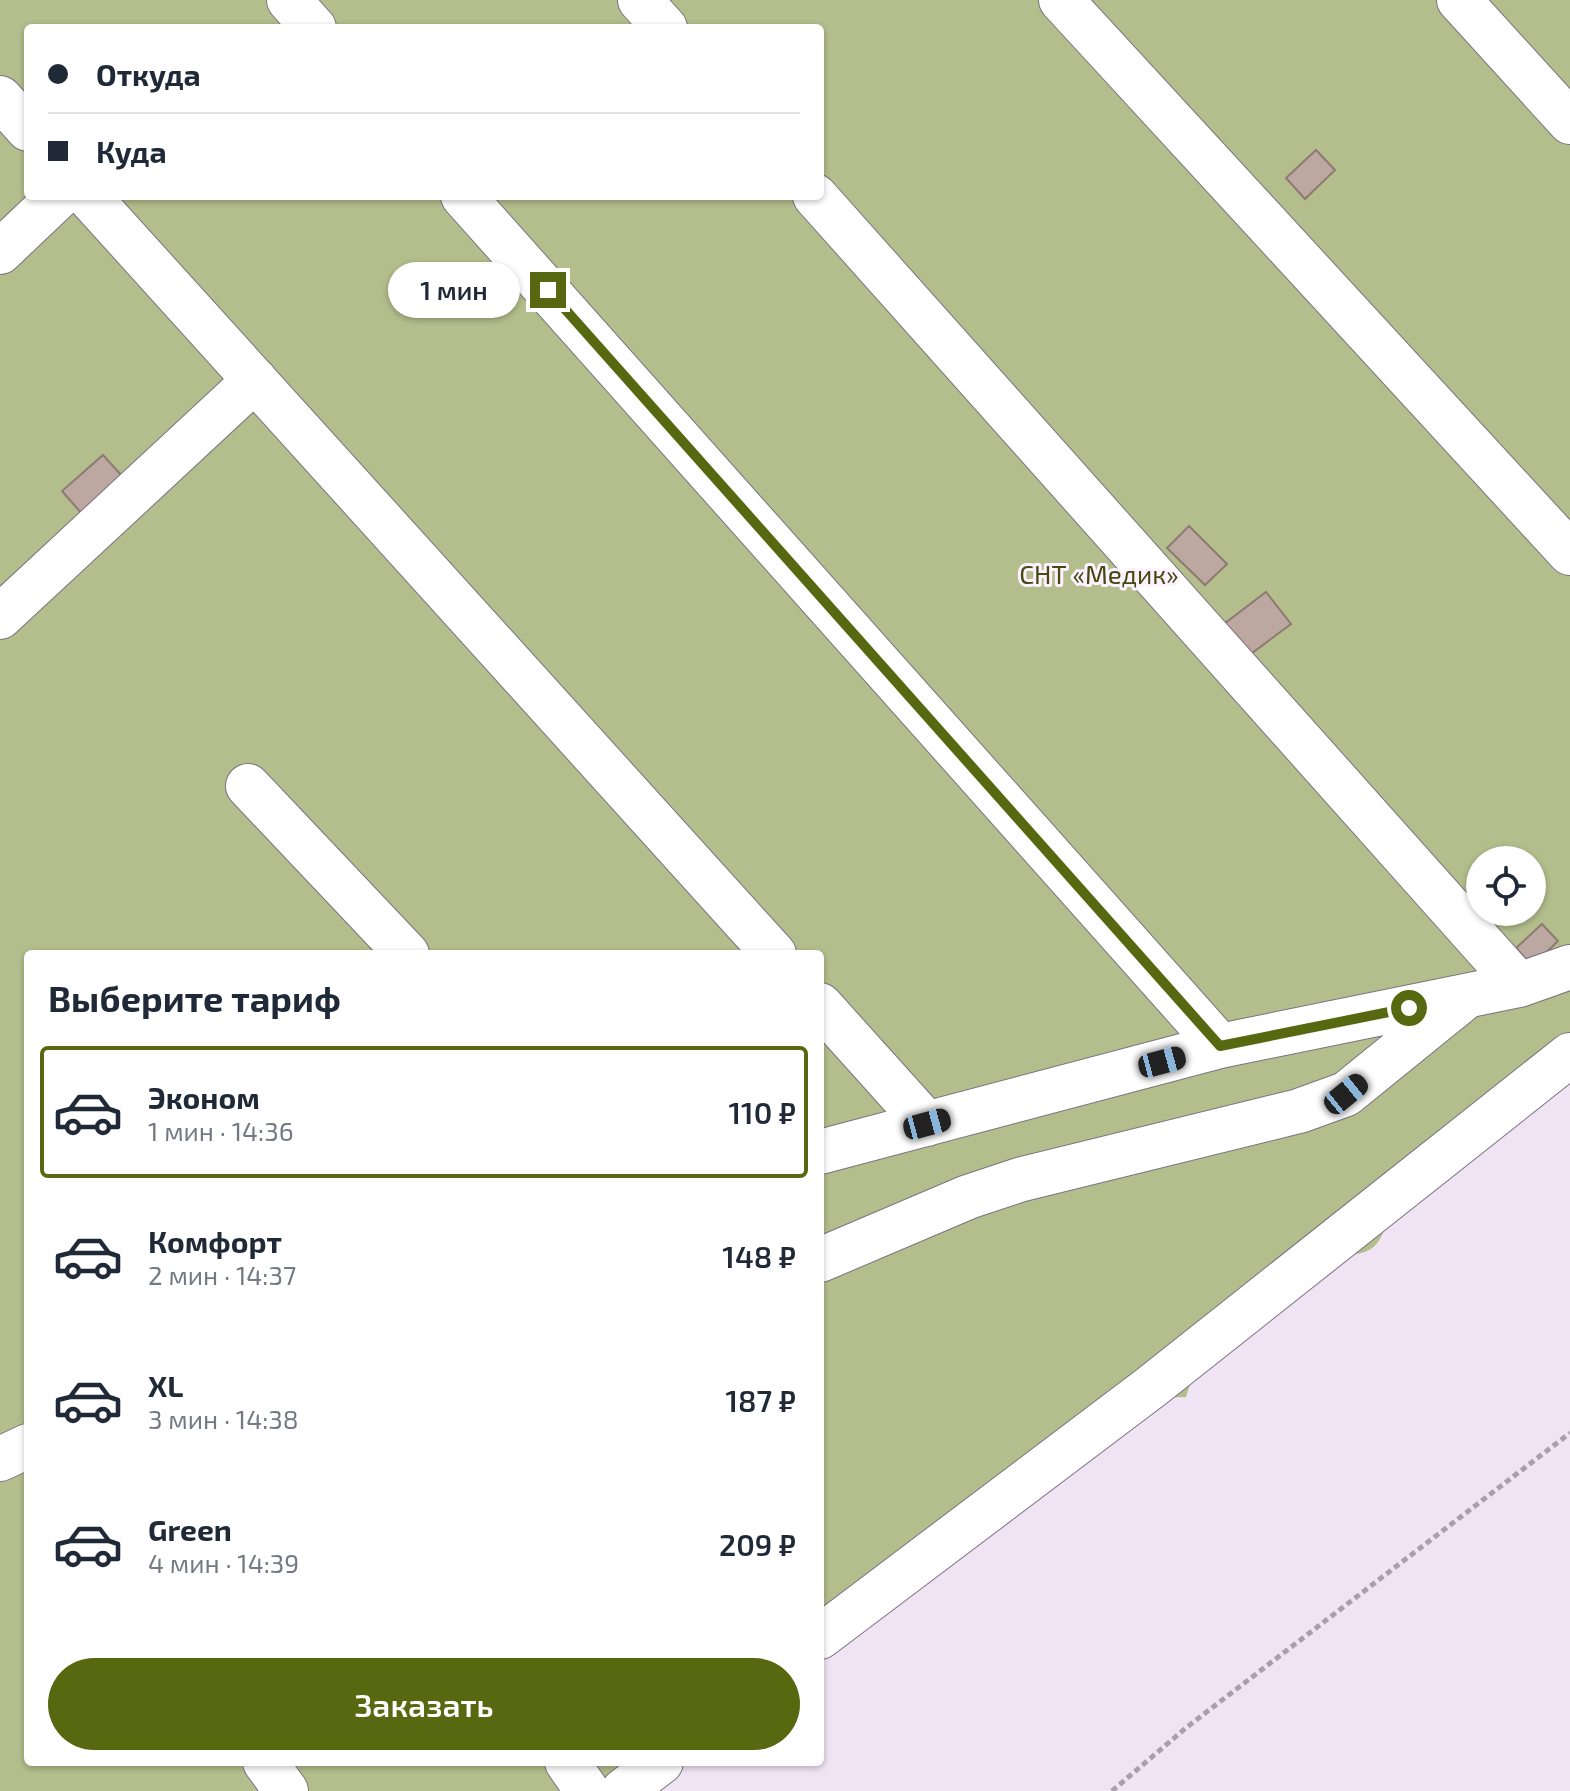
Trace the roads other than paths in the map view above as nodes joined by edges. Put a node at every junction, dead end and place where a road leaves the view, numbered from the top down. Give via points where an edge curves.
1 (289, 0) edge
2 (640, 0) edge
3 (1061, 0) edge
4 (1459, 0) edge
5 (310, 24) edge
6 (661, 24) edge
7 (0, 98) edge
8 (1570, 122) edge
9 (24, 125) edge
10 (55, 200) edge
11 (92, 200) edge
12 (467, 200) edge
13 (819, 200) edge
14 (0, 252) edge
15 (255, 380) junction
16 (1570, 553) edge
17 (0, 617) edge
18 (248, 786) dead end
19 (403, 950) edge
20 (770, 950) edge
21 (1570, 967) edge
22 (1519, 985) junction
23 (1467, 996) junction
24 (824, 1009) edge
25 (1350, 1020) junction
26 (1220, 1046) junction
27 (1570, 1055) edge
28 (1368, 1075) junction
29 (927, 1124) junction
30 (824, 1151) edge
31 (824, 1258) edge
32 (24, 1448) edge
33 (0, 1459) edge
34 (824, 1634) edge
35 (268, 1766) edge
36 (570, 1766) edge
37 (656, 1766) edge
38 (286, 1791) edge
39 (587, 1791) edge
40 (623, 1791) edge

1 - 5 lane
2 - 6 lane
3 - 16 lane
4 - 8 lane
7 - 9 lane
10 - 14 lane
11 - 15 lane
12 - 26 lane
13 - 22 lane
15 - 17 lane
15 - 20 lane
18 - 19 lane
21 - 22 lane
22 - 23 lane
23 - 25 lane
23 - 28 lane
24 - 29 lane
25 - 26 lane
25 - 28 lane via 1369,1038 1373,1058
26 - 29 lane
27 - 34 lane via 1151,1387
28 - 31 lane via 1346,1094 1299,1111 1006,1184
29 - 30 lane
32 - 33 lane
35 - 38 lane
36 - 39 lane
37 - 40 lane

